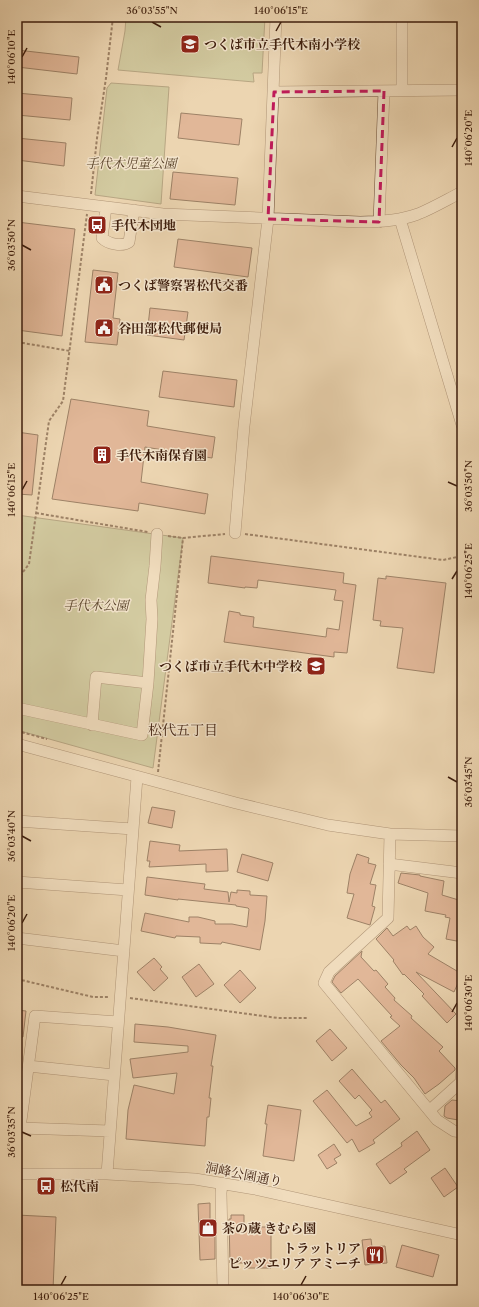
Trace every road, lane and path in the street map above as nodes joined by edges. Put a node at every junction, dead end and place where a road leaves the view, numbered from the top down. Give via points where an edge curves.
1 (113, 17) edge
2 (276, 17) edge
3 (402, 17) edge
4 (402, 90) junction
5 (462, 90) edge
6 (384, 91) junction
7 (274, 92) junction
8 (462, 192) edge
9 (17, 196) edge
10 (89, 205) junction
11 (106, 207) junction
12 (134, 210) junction
13 (268, 219) junction
14 (400, 219) junction
15 (379, 222) junction
16 (17, 342) edge
17 (70, 351) junction
18 (462, 425) edge
19 (36, 513) junction
20 (235, 533) junction
21 (157, 534) junction
22 (462, 556) edge
23 (17, 580) edge
24 (148, 683) junction
25 (17, 708) edge
26 (92, 724) junction
27 (17, 744) edge
28 (137, 777) junction
29 (17, 821) edge
30 (133, 829) junction
31 (390, 834) junction
32 (462, 836) edge
33 (389, 864) junction
34 (462, 873) edge
35 (17, 882) edge
36 (128, 890) junction
37 (17, 938) edge
38 (124, 951) junction
39 (17, 978) edge
40 (120, 997) junction
41 (307, 1018) dead end
42 (118, 1022) junction
43 (28, 1066) junction
44 (462, 1068) edge
45 (114, 1075) junction
46 (430, 1110) junction
47 (18, 1127) edge
48 (110, 1131) junction
49 (462, 1132) edge
50 (17, 1174) edge
51 (107, 1174) junction
52 (222, 1183) junction
53 (462, 1235) edge
54 (334, 1289) edge
55 (223, 1290) edge
56 (331, 1290) edge

1 - 10 path
2 - 7 street
3 - 4 street
4 - 5 street
4 - 6 street
6 - 7 street
6 - 15 street
7 - 13 street
8 - 14 street via 431,208
9 - 10 street
10 - 11 street
10 - 17 path
11 - 12 street
11 - 12 street via 102,238 106,242 125,245 129,242
12 - 13 street via 163,214
13 - 15 street
13 - 20 street via 244,426
14 - 15 street
14 - 18 street
16 - 17 path
17 - 19 path via 63,401 49,421
19 - 21 path
19 - 23 path via 28,564
20 - 21 path via 183,538
20 - 22 path via 443,560
21 - 24 street via 151,600
24 - 26 street via 96,677
24 - 26 street via 142,735
25 - 26 street
27 - 28 street
28 - 30 street
28 - 31 street via 328,826
29 - 30 street
30 - 36 street
31 - 32 street
31 - 33 street
33 - 34 street
33 - 46 street via 388,918 329,972 324,983
35 - 36 street
36 - 38 street
37 - 38 street
38 - 40 street
39 - 40 path via 93,997
40 - 41 path via 278,1018
40 - 42 street
42 - 43 street via 35,1016
42 - 45 street
43 - 45 street
43 - 47 street
44 - 46 street via 461,1082
45 - 48 street
46 - 49 street via 437,1120
47 - 48 street
48 - 51 street
50 - 51 street, 洞峰公園通り
51 - 52 street, 洞峰公園通り via 171,1177
52 - 53 street, 洞峰公園通り
52 - 55 street
54 - 56 path

